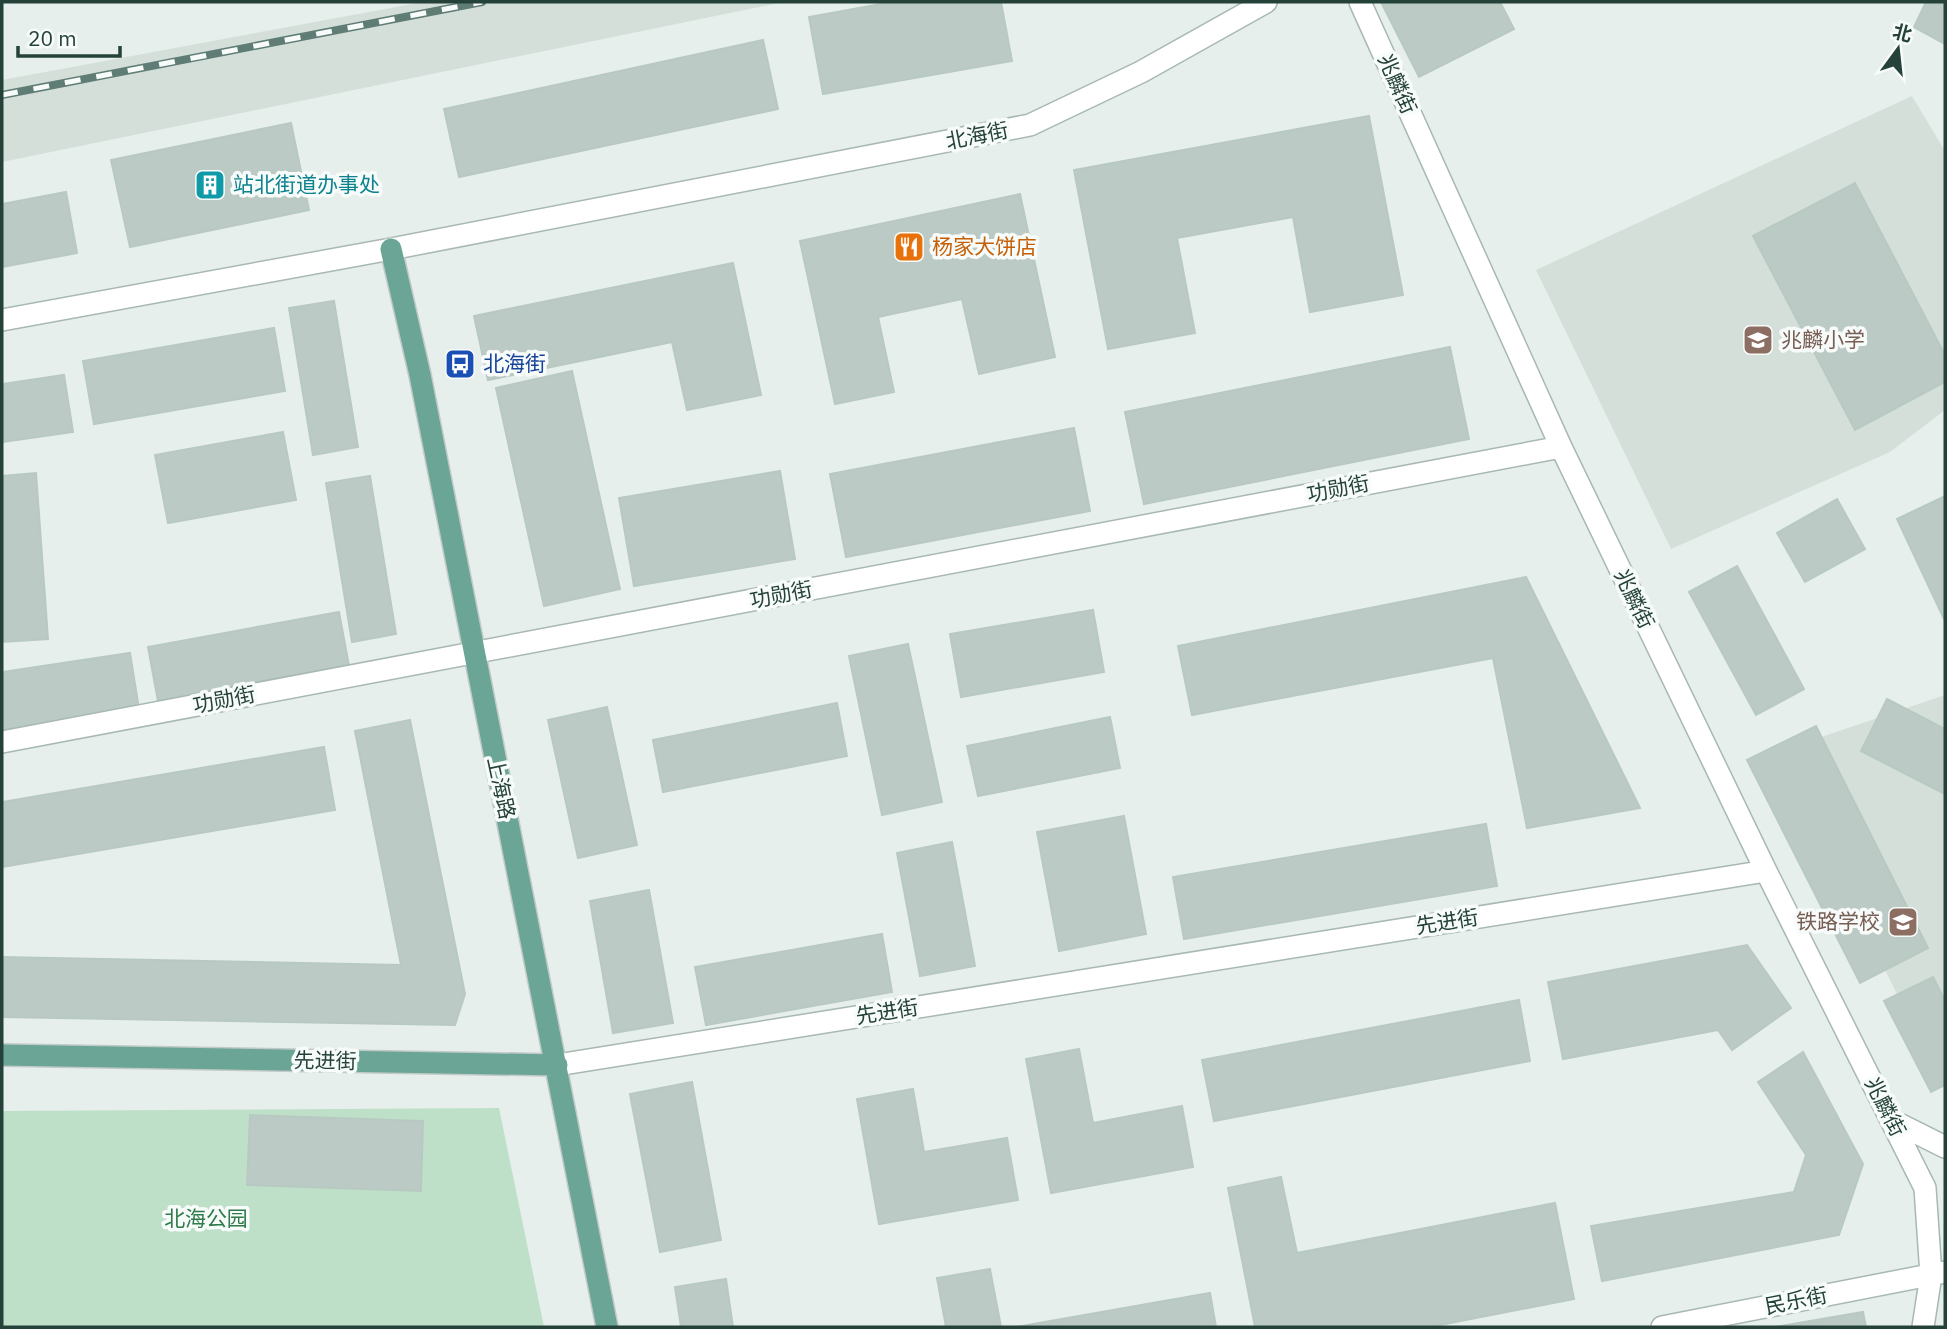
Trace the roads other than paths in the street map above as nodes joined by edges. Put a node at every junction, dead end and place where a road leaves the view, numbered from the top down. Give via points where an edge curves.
1 (1266, 2) edge
2 (1360, 2) edge
3 (391, 249) junction
4 (2, 320) edge
5 (1561, 447) junction
6 (473, 653) junction
7 (2, 741) edge
8 (1766, 871) junction
9 (2, 1055) edge
10 (557, 1065) junction
11 (1891, 1120) junction
12 (1945, 1147) edge
13 (1938, 1273) edge
14 (607, 1327) edge
15 (1662, 1327) edge
16 (1923, 1327) edge

1 - 3 street, 北海街 via 1142,72 1030,125
2 - 5 street, 兆麟街
3 - 4 street, 北海街
3 - 6 main road, 上海路
5 - 6 street, 功勋街
5 - 8 street, 兆麟街
6 - 7 street, 功勋街
6 - 10 main road, 上海路
8 - 10 street, 先进街
8 - 11 street, 兆麟街
9 - 10 main road, 先进街
10 - 14 main road, 上海路
11 - 12 street
11 - 13 street, 兆麟街 via 1925,1188
13 - 15 street, 民乐街
13 - 16 street

